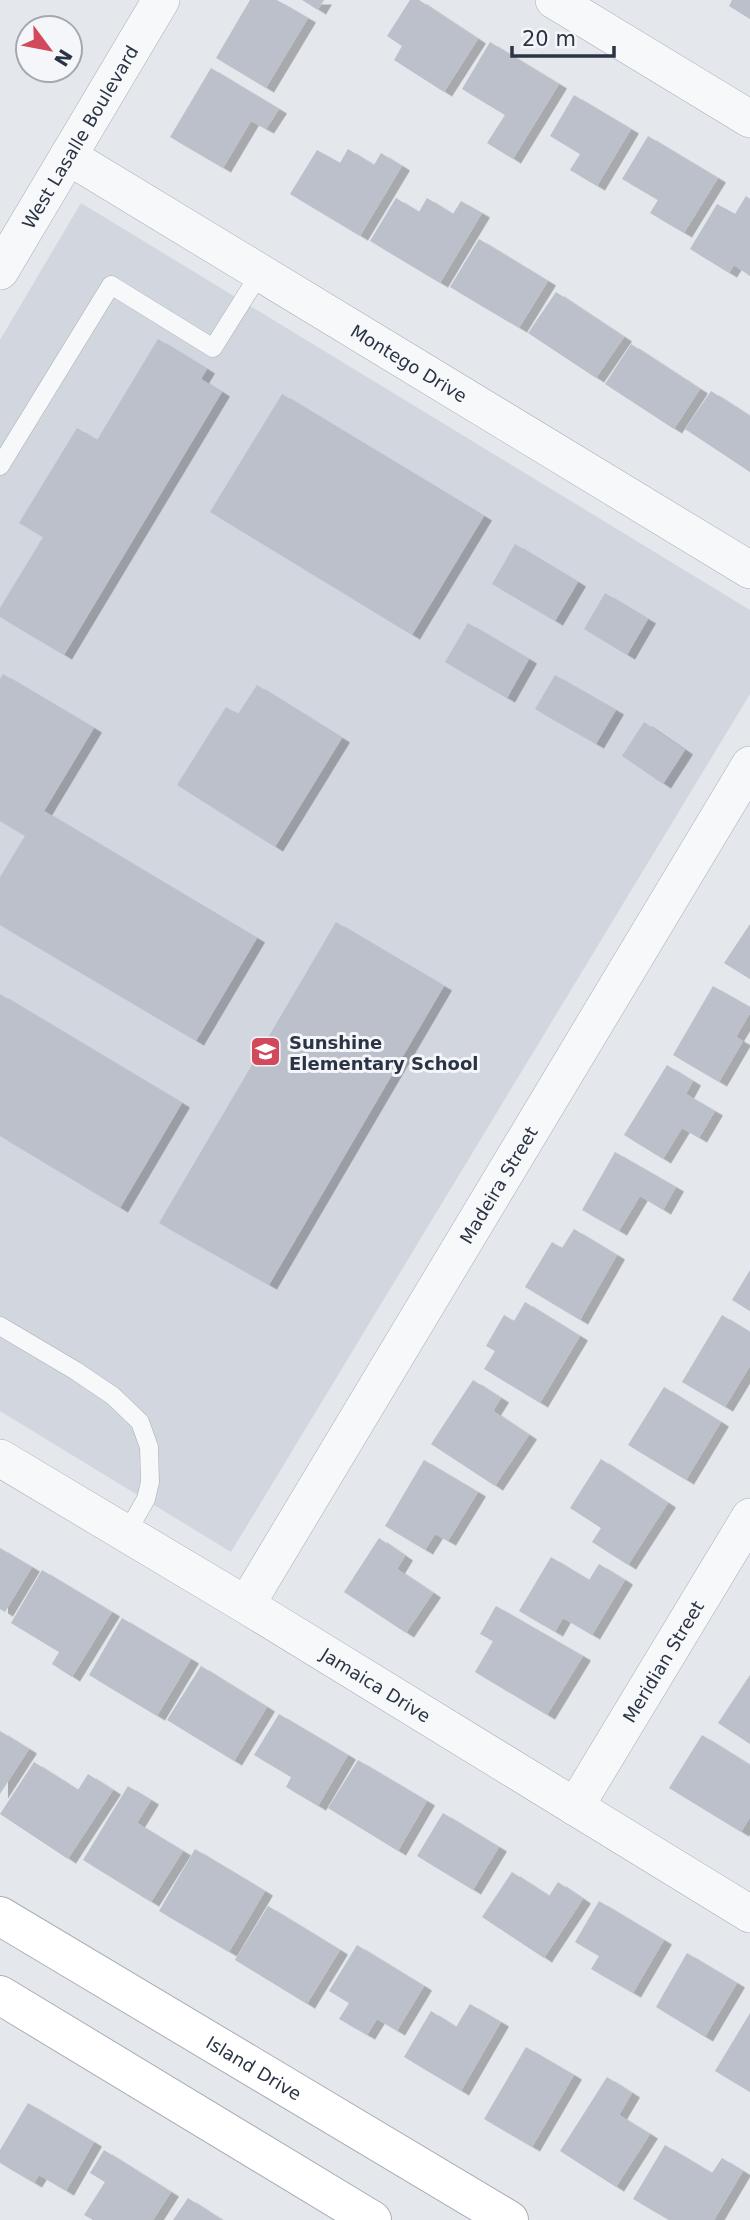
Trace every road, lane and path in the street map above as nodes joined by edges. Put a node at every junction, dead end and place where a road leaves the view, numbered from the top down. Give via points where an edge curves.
1 (554, 0) edge
2 (158, 1) edge
3 (750, 119) edge
4 (68, 156) junction
5 (0, 271) edge
6 (260, 273) junction
7 (0, 466) edge
8 (750, 570) edge
9 (750, 765) edge
10 (0, 1326) edge
11 (0, 1458) edge
12 (750, 1517) edge
13 (126, 1534) junction
14 (246, 1605) junction
15 (575, 1807) junction
16 (750, 1914) edge
17 (0, 1916) edge
18 (0, 1995) edge
19 (372, 2220) edge
20 (509, 2220) edge

1 - 3 street
2 - 4 street, West Lasalle Boulevard
4 - 5 street, West Lasalle Boulevard
4 - 6 street, Montego Drive
6 - 7 lane via 213,348 111,285
6 - 8 street, Montego Drive
9 - 14 street, Madeira Street
10 - 13 lane via 113,1396 140,1422 149,1447 150,1482
11 - 13 street, Jamaica Drive
12 - 15 street, Meridian Street
13 - 14 street, Jamaica Drive
14 - 15 street, Jamaica Drive
15 - 16 street, Jamaica Drive
17 - 20 street, Island Drive
18 - 19 street

